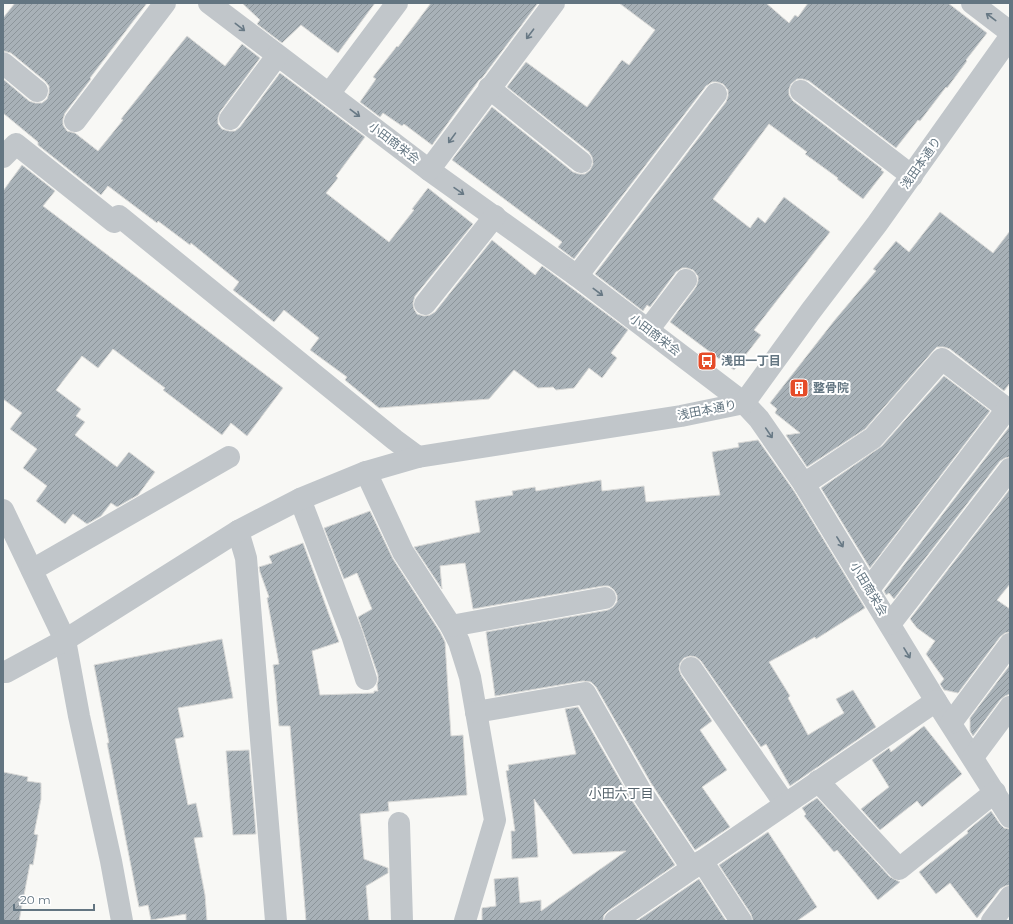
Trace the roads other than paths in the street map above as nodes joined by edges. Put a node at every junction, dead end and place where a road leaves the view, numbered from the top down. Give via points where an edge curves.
1 (165, 3) edge
2 (209, 3) edge
3 (397, 3) edge
4 (554, 3) edge
5 (972, 3) edge
6 (1010, 32) edge
7 (1010, 37) edge
8 (278, 56) junction
9 (3, 63) edge
10 (489, 88) junction
11 (37, 91) dead end
12 (801, 91) dead end
13 (329, 94) junction
14 (716, 94) dead end
15 (230, 119) dead end
16 (75, 121) dead end
17 (3, 157) edge
18 (581, 162) dead end
19 (429, 170) junction
20 (912, 176) junction
21 (495, 216) junction
22 (577, 276) junction
23 (686, 280) dead end
24 (425, 304) dead end
25 (648, 330) junction
26 (744, 403) junction
27 (1008, 410) edge
28 (229, 457) dead end
29 (418, 457) junction
30 (1010, 469) edge
31 (366, 472) junction
32 (804, 484) junction
33 (300, 499) junction
34 (5, 516) edge
35 (238, 531) junction
36 (32, 570) junction
37 (869, 589) junction
38 (605, 598) dead end
39 (890, 624) junction
40 (451, 626) junction
41 (65, 640) junction
42 (1010, 644) edge
43 (690, 668) dead end
44 (3, 672) edge
45 (366, 679) dead end
46 (936, 701) junction
47 (1010, 707) edge
48 (476, 712) junction
49 (951, 723) junction
50 (973, 758) junction
51 (818, 781) junction
52 (996, 792) junction
53 (785, 804) junction
54 (1010, 817) edge
55 (399, 823) dead end
56 (697, 864) junction
57 (1010, 897) edge
58 (122, 921) edge
59 (276, 921) edge
60 (402, 921) edge
61 (465, 921) edge
62 (615, 921) edge
63 (741, 921) edge
64 (992, 921) edge

1 - 16 street
2 -> 8 street, 小田商栄会
3 - 13 street
4 -> 10 street
6 -> 5 street
7 - 20 street, 浅田本通り
8 - 13 street, 小田商栄会
8 - 15 street
9 - 11 street
10 - 18 street
10 -> 19 street
12 - 20 street
13 -> 19 street, 小田商栄会
14 - 22 street
17 - 29 street via 16,144 114,222 119,216
19 -> 21 street, 小田商栄会
20 - 26 street, 浅田本通り
21 - 22 street, 小田商栄会
21 - 24 street
22 -> 25 street, 小田商栄会
23 - 25 street
25 - 26 street, 小田商栄会
26 - 29 street, 浅田本通り via 681,416
26 -> 32 street, 小田商栄会 via 759,419
27 - 32 street via 942,359 873,438
27 - 37 street
28 - 36 street
29 - 31 street, 浅田本通り
30 - 39 street
31 - 33 street, 浅田本通り
31 - 40 street via 403,552
32 -> 37 street, 小田商栄会
33 - 35 street, 浅田本通り
33 - 45 street
34 - 36 street
35 - 41 street, 浅田本通り
35 - 59 street via 246,558
36 - 41 street
37 - 39 street, 小田商栄会
38 - 40 street
39 -> 46 street, 小田商栄会
40 - 48 street via 470,677
41 - 44 street, 浅田本通り
41 - 58 street
42 - 49 street
43 - 53 street
46 - 49 street, 小田商栄会
46 - 51 street
47 - 50 street
48 - 56 street via 585,693 640,790
48 - 61 street via 495,820
49 - 50 street, 小田商栄会
50 - 52 street, 小田商栄会
51 - 52 street via 899,869
51 - 53 street
52 - 54 street, 小田商栄会
53 - 56 street
55 - 60 street
56 - 62 street
56 - 63 street
57 - 64 street

